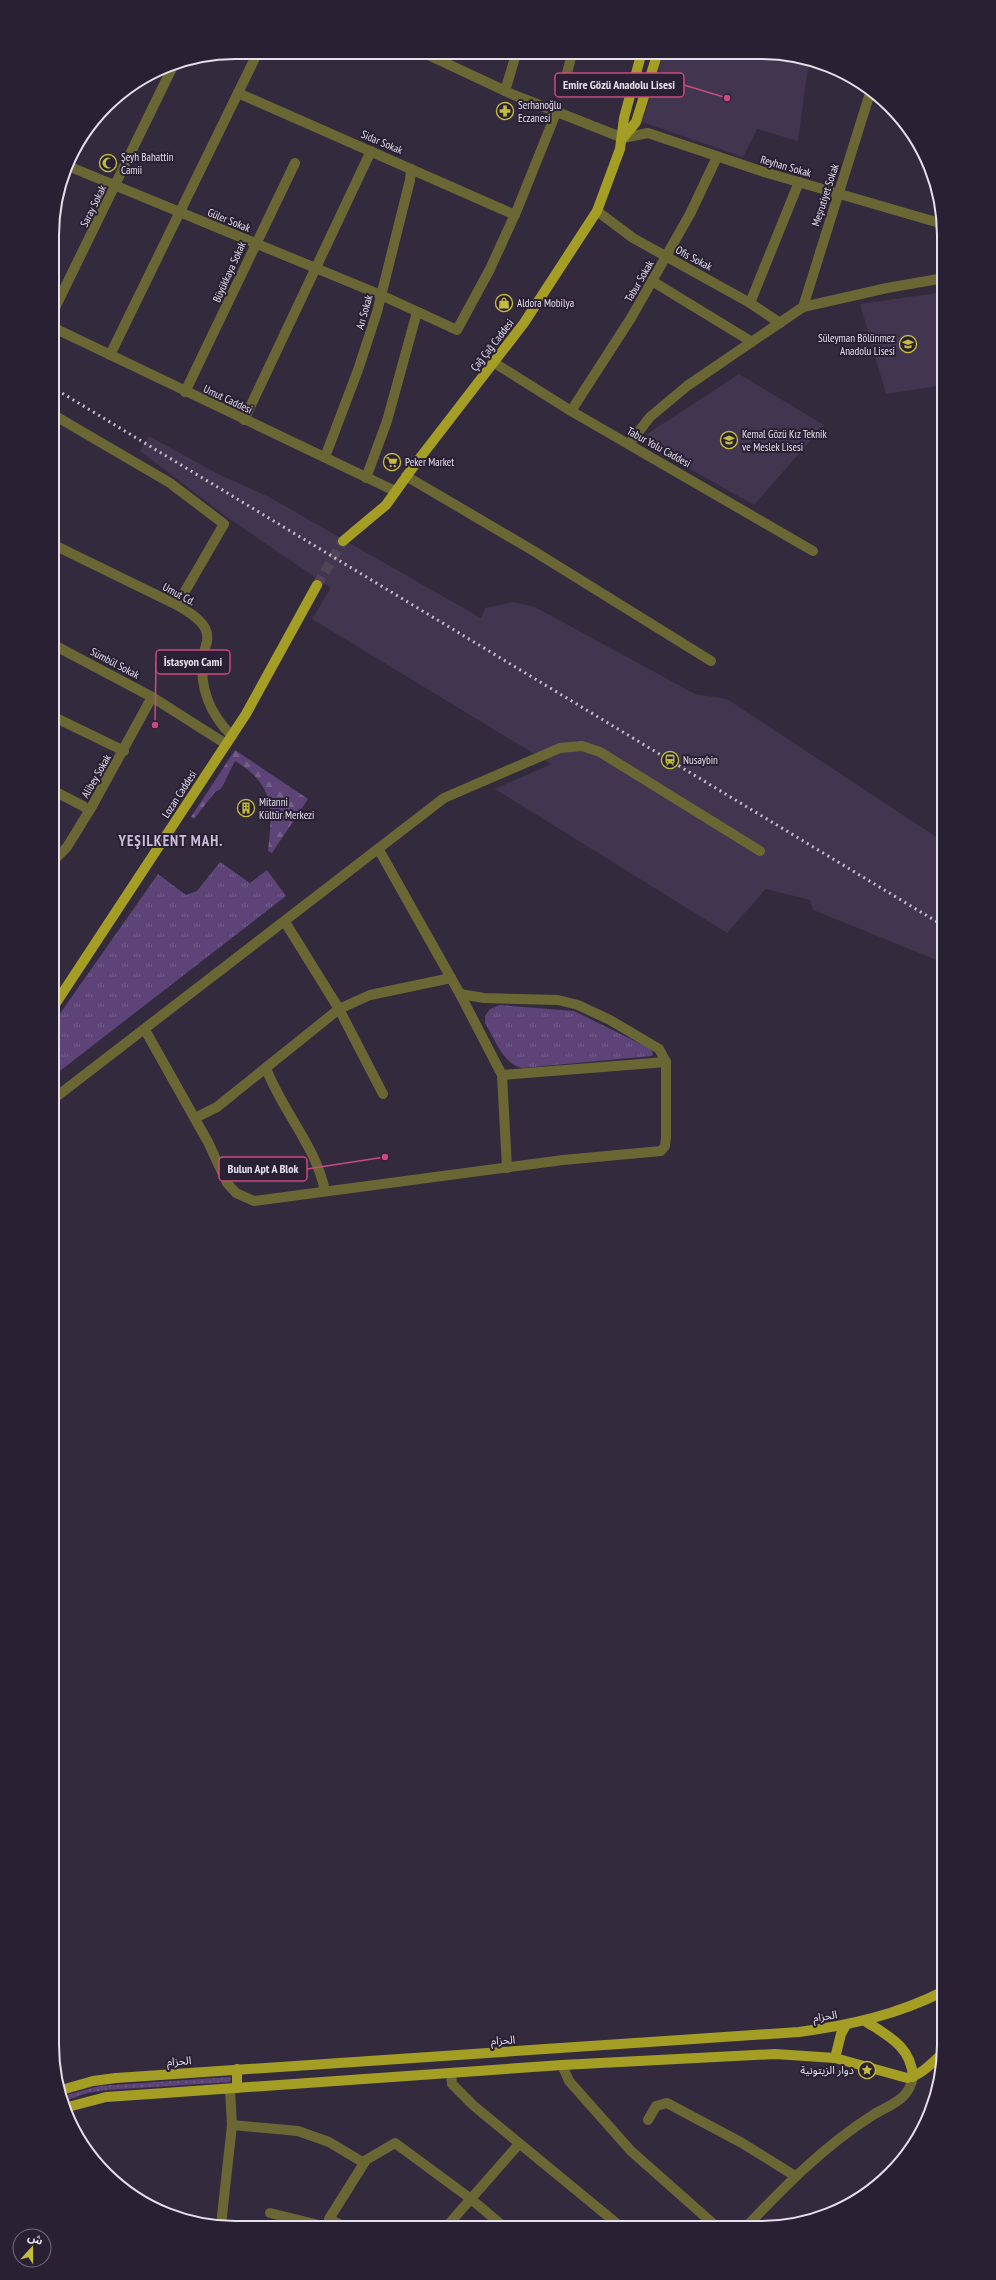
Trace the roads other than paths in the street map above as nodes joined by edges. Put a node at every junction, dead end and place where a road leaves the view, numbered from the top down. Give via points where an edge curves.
1 (255, 59) edge
2 (437, 59) edge
3 (514, 59) edge
4 (570, 59) edge
5 (640, 59) edge
6 (656, 59) edge
7 (168, 72) edge
8 (566, 73) dead end
9 (505, 90) junction
10 (238, 93) junction
11 (869, 96) edge
12 (556, 113) junction
13 (623, 138) junction
14 (371, 151) junction
15 (717, 157) junction
16 (295, 163) dead end
17 (72, 168) edge
18 (411, 169) junction
19 (799, 182) junction
20 (116, 187) junction
21 (838, 193) junction
22 (597, 211) junction
23 (179, 212) junction
24 (515, 215) junction
25 (937, 222) edge
26 (255, 244) junction
27 (666, 256) junction
28 (316, 269) junction
29 (937, 279) edge
30 (652, 281) junction
31 (381, 295) junction
32 (59, 300) edge
33 (750, 303) junction
34 (803, 307) junction
35 (417, 312) junction
36 (780, 323) junction
37 (59, 330) edge
38 (752, 342) junction
39 (110, 355) junction
40 (494, 362) junction
41 (185, 392) junction
42 (571, 411) junction
43 (59, 418) edge
44 (244, 420) junction
45 (629, 444) junction
46 (325, 457) junction
47 (406, 476) junction
48 (366, 478) junction
49 (395, 491) junction
50 (343, 541) tunnel mouth
51 (59, 547) edge
52 (813, 551) dead end
53 (317, 585) tunnel mouth
54 (177, 605) junction
55 (59, 648) edge
56 (711, 661) dead end
57 (152, 697) junction
58 (59, 719) edge
59 (229, 740) junction
60 (124, 751) junction
61 (59, 794) edge
62 (89, 812) junction
63 (379, 850) junction
64 (760, 851) dead end
65 (59, 855) edge
66 (285, 922) junction
67 (451, 978) junction
68 (460, 994) junction
69 (59, 998) edge
70 (338, 1009) junction
71 (145, 1030) junction
72 (666, 1062) junction
73 (266, 1068) junction
74 (502, 1075) junction
75 (383, 1094) dead end
76 (59, 1095) edge
77 (195, 1118) junction
78 (507, 1168) junction
79 (326, 1192) junction
80 (937, 1994) edge
81 (865, 2021) junction
82 (846, 2025) junction
83 (835, 2058) junction
84 (937, 2058) edge
85 (562, 2065) junction
86 (236, 2069) junction
87 (451, 2073) junction
88 (913, 2077) junction
89 (234, 2088) junction
90 (64, 2089) edge
91 (70, 2107) edge
92 (648, 2120) dead end
93 (232, 2125) junction
94 (520, 2144) junction
95 (364, 2163) junction
96 (795, 2176) junction
97 (471, 2199) junction
98 (270, 2214) dead end
99 (221, 2221) edge
100 (301, 2221) edge
101 (328, 2221) edge
102 (451, 2221) edge
103 (497, 2221) edge
104 (614, 2221) edge
105 (710, 2221) edge
106 (752, 2221) edge

1 - 10 street
2 - 9 street
3 - 9 street
4 - 8 street
5 - 13 main road via 624,118
6 - 13 main road via 636,122
7 - 20 street, Saray Sokak
9 - 12 street
10 - 14 street, Sidar Sokak
10 - 23 street
11 - 21 street, Meşrutiyet Sokak
12 - 13 street
12 - 24 street
13 - 15 street, Reyhan Sokak via 648,133
13 - 22 main road, Çağ Çağ Caddesi
14 - 18 street, Sidar Sokak
14 - 28 street
15 - 19 street, Reyhan Sokak
15 - 27 street, Tabur Sokak
16 - 26 street, Büyükkaya Sokak
17 - 20 street, Güler Sokak
18 - 24 street, Sidar Sokak
18 - 31 street, Arı Sokak
19 - 21 street, Reyhan Sokak
19 - 33 street
20 - 23 street, Güler Sokak
20 - 32 street, Saray Sokak
21 - 25 street, Reyhan Sokak
21 - 34 street, Meşrutiyet Sokak
22 - 27 street, Ofis Sokak via 633,238
22 - 40 main road, Çağ Çağ Caddesi via 524,323
23 - 26 street, Güler Sokak
23 - 39 street
24 - 35 street, Güler Sokak via 457,330
26 - 28 street, Güler Sokak
26 - 41 street, Büyükkaya Sokak
27 - 30 street, Tabur Sokak
27 - 33 street, Ofis Sokak
28 - 31 street, Güler Sokak
28 - 44 street
29 - 34 street
30 - 38 street
30 - 42 street, Tabur Sokak
31 - 35 street, Güler Sokak
31 - 46 street, Arı Sokak via 358,370
33 - 36 street, Ofis Sokak
34 - 36 street
35 - 48 street via 387,421
36 - 38 street
37 - 39 street, Umut Caddesi
38 - 45 street via 688,386 650,417
39 - 41 street, Umut Caddesi
40 - 42 street, Tabur Yolu Caddesi
40 - 47 main road, Çağ Çağ Caddesi
41 - 44 street, Umut Caddesi
42 - 45 street, Tabur Yolu Caddesi
43 - 54 street via 170,483 224,524
44 - 46 street, Umut Caddesi
45 - 52 street, Tabur Yolu Caddesi
46 - 48 street, Umut Caddesi
47 - 49 main road, Çağ Çağ Caddesi
47 - 56 street via 532,550
48 - 49 street, Umut Caddesi
49 - 50 main road, Çağ Çağ Caddesi via 386,504
51 - 54 street, Umut Cd.
53 - 59 main road, Lozan Caddesi
54 - 59 street, Umut Cd. via 193,615 205,628 209,640 203,658 206,700
55 - 57 street, Sümbül Sokak
57 - 59 street, Sümbül Sokak
57 - 60 street, Alibey Sokak
58 - 60 street
59 - 69 main road, Lozan Caddesi
60 - 62 street, Alibey Sokak
61 - 62 street
62 - 65 street, Alibey Sokak
63 - 64 street via 444,798 560,748 582,746 600,752
63 - 66 street
63 - 67 street
66 - 70 street
66 - 71 street
67 - 68 street
67 - 70 street via 370,995
68 - 72 street via 484,998 558,1000 578,1005 610,1020 659,1049
68 - 74 street
70 - 73 street
70 - 75 street
71 - 76 street
71 - 77 street
72 - 74 street
72 - 78 street via 666,1138 661,1151
73 - 77 street via 217,1107
73 - 79 street via 322,1174
74 - 78 street
77 - 79 street via 227,1183 244,1198 254,1201
78 - 79 street
80 - 81 main road, الحزام via 905,2009
81 - 82 main road, الحزام
81 - 88 main road via 901,2045 910,2062
82 - 83 main road
82 - 86 main road, الحزام via 798,2032 701,2040
83 - 85 main road via 775,2054
83 - 88 main road via 902,2077
84 - 88 main road
85 - 87 main road
85 - 105 street via 568,2081 630,2151
86 - 89 main road
86 - 90 main road, الحزام via 116,2078
87 - 89 main road
87 - 94 street via 452,2084
88 - 96 street via 902,2100 844,2135
89 - 91 main road via 106,2097
89 - 93 street
92 - 96 street via 656,2106 667,2103 742,2143
93 - 95 street via 298,2131 329,2142
93 - 99 street
94 - 97 street
94 - 104 street
95 - 97 street via 395,2143
95 - 101 street
96 - 106 street
97 - 102 street
97 - 103 street
98 - 100 street

